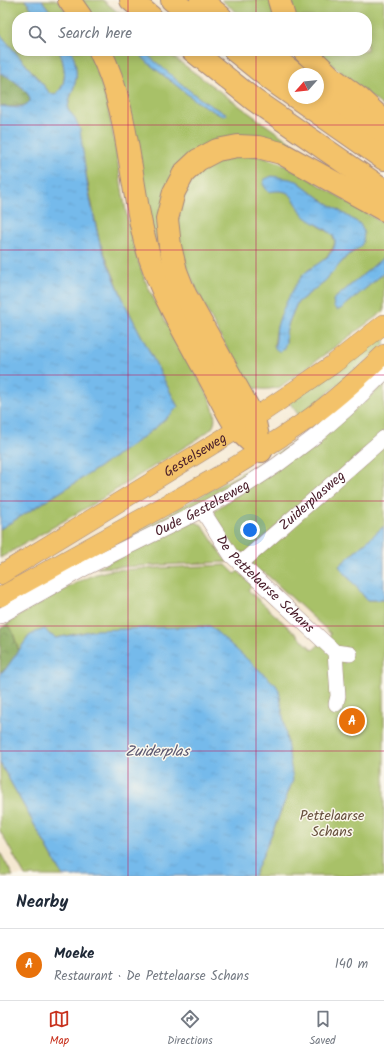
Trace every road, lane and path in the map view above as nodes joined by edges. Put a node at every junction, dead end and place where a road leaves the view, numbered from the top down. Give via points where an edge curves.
1 (69, 0) edge
2 (131, 0) edge
3 (172, 0) edge
4 (200, 0) edge
5 (279, 0) edge
6 (77, 12) edge
7 (145, 12) edge
8 (187, 12) edge
9 (215, 12) edge
10 (283, 12) edge
11 (102, 56) edge
12 (198, 56) edge
13 (241, 56) edge
14 (272, 56) edge
15 (309, 56) edge
16 (288, 69) edge
17 (288, 92) edge
18 (324, 96) edge
19 (305, 104) edge
20 (384, 121) edge
21 (384, 138) edge
22 (384, 159) edge
23 (384, 190) edge
24 (384, 210) edge
25 (384, 324) edge
26 (384, 354) edge
27 (384, 372) edge
28 (246, 423) junction
29 (384, 438) edge
30 (261, 451) junction
31 (202, 510) junction
32 (240, 564) junction
33 (0, 575) edge
34 (0, 597) edge
35 (0, 616) edge
36 (335, 652) junction
37 (350, 654) dead end
38 (336, 704) dead end

1 - 6 highway
2 - 7 highway
3 - 8 highway
4 - 9 highway
5 - 10 highway
11 - 28 highway via 116,92 141,225 158,281 172,311
12 - 23 highway via 254,100
13 - 17 highway
14 - 16 highway
15 - 20 highway via 331,78
18 - 21 highway
19 - 22 highway
24 - 28 highway via 281,153 258,147 238,146 217,150 198,160 184,173 174,192 167,218 176,271
25 - 28 main road, Gestelseweg via 332,365
26 - 30 main road, Gestelseweg via 308,420
27 - 31 street, Oude Gestelseweg via 317,435 245,486
28 - 30 highway
28 - 33 main road, Gestelseweg
29 - 32 street, Zuiderplasweg
30 - 34 main road, Gestelseweg
31 - 32 street, De Pettelaarse Schans via 231,555
31 - 35 street, Oude Gestelseweg via 85,568
32 - 36 street, De Pettelaarse Schans
36 - 37 street
36 - 38 street via 338,696

